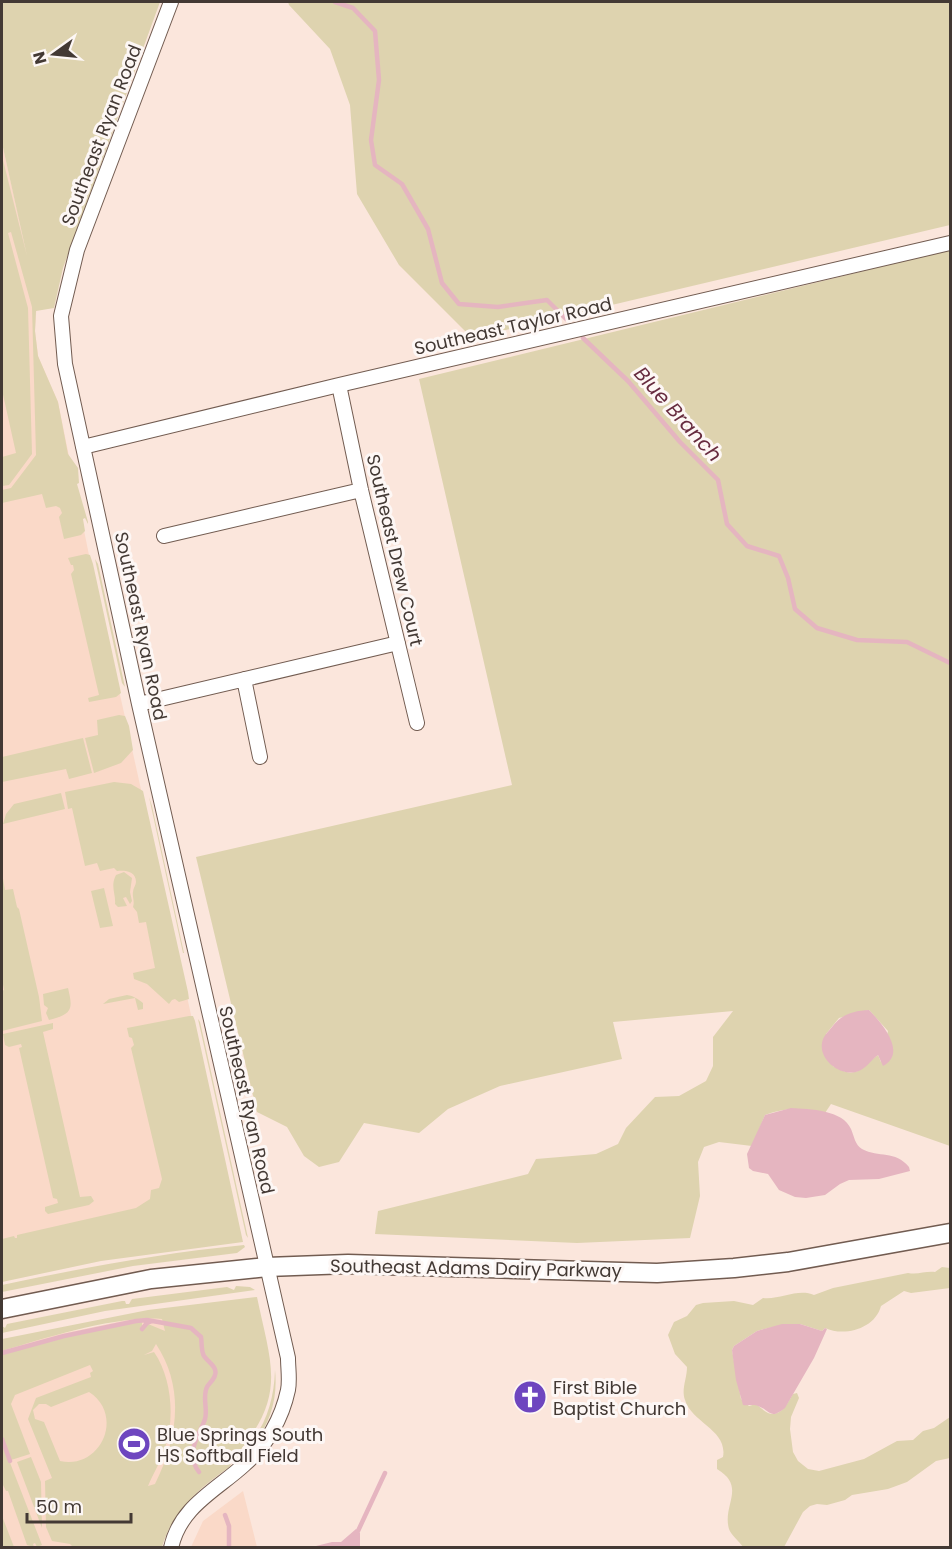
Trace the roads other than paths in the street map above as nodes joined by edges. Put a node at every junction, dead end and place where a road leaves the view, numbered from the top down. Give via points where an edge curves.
1 (171, 2) edge
2 (951, 243) edge
3 (339, 385) junction
4 (83, 447) junction
5 (361, 490) junction
6 (164, 536) dead end
7 (398, 643) junction
8 (244, 679) junction
9 (139, 704) junction
10 (417, 723) dead end
11 (260, 757) dead end
12 (951, 1233) edge
13 (267, 1267) junction
14 (2, 1309) edge
15 (171, 1548) edge

1 - 4 street, Southeast Ryan Road via 77,250 65,292 62,342
2 - 3 street, Southeast Taylor Road
3 - 4 street, Southeast Taylor Road
3 - 5 street, Southeast Drew Court
4 - 9 street, Southeast Ryan Road
5 - 6 street
5 - 7 street, Southeast Drew Court
7 - 8 street
7 - 10 street, Southeast Drew Court
8 - 9 street
8 - 11 street
9 - 13 street, Southeast Ryan Road
12 - 13 main road, Southeast Adams Dairy Parkway via 788,1262 657,1273 348,1264
13 - 14 main road, Southeast Adams Dairy Parkway via 152,1279
13 - 15 street, Southeast Ryan Road via 288,1358 288,1388 278,1421 246,1464 200,1499 182,1519

